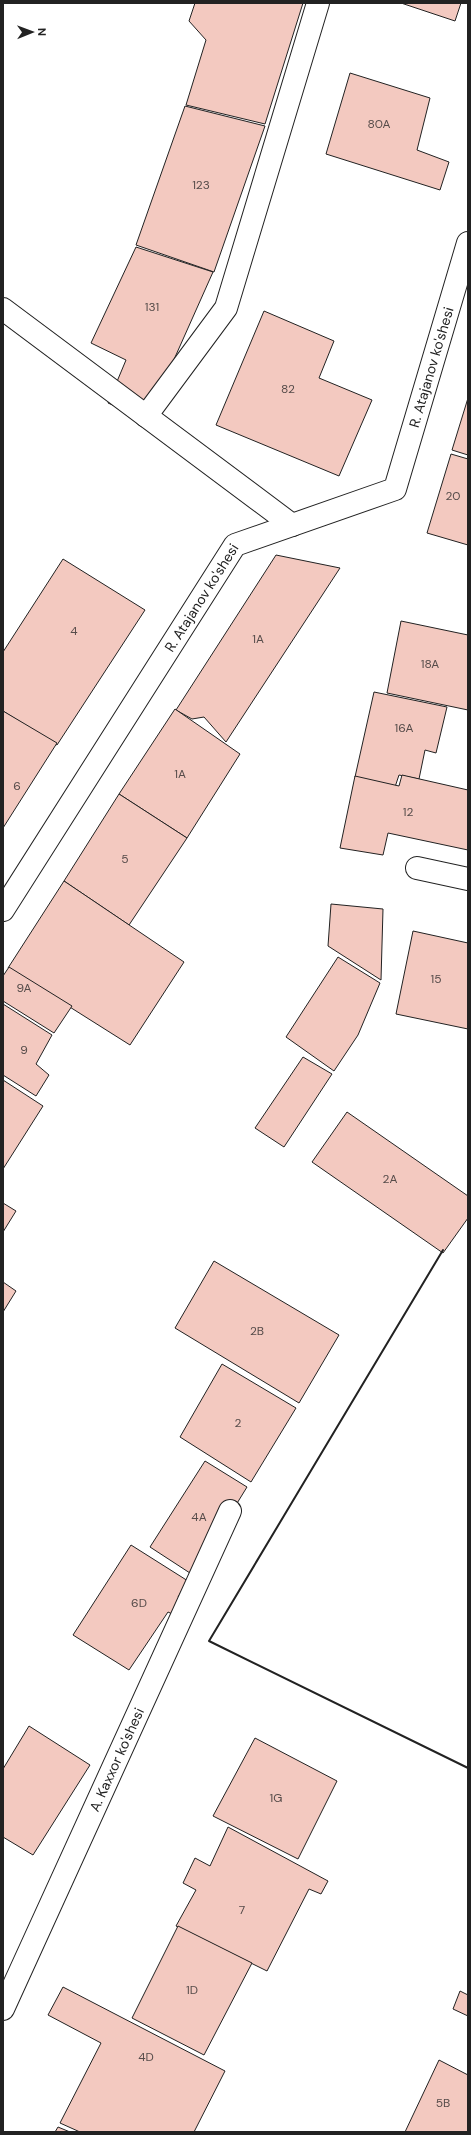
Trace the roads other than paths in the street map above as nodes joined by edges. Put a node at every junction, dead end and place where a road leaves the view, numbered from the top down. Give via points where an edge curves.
1 (318, 3) edge
2 (468, 243) edge
3 (3, 309) edge
4 (146, 416) junction
5 (292, 525) junction
6 (417, 868) dead end
7 (468, 879) edge
8 (3, 910) edge
9 (230, 1511) dead end
10 (3, 2009) edge

1 - 4 street via 226,308
2 - 5 street, R. Atajanov ko'shesi via 395,490
3 - 4 street
4 - 5 street
5 - 8 street, R. Atajanov ko'shesi via 235,545
6 - 7 street
9 - 10 street, A. Kaxxor ko'shesi

